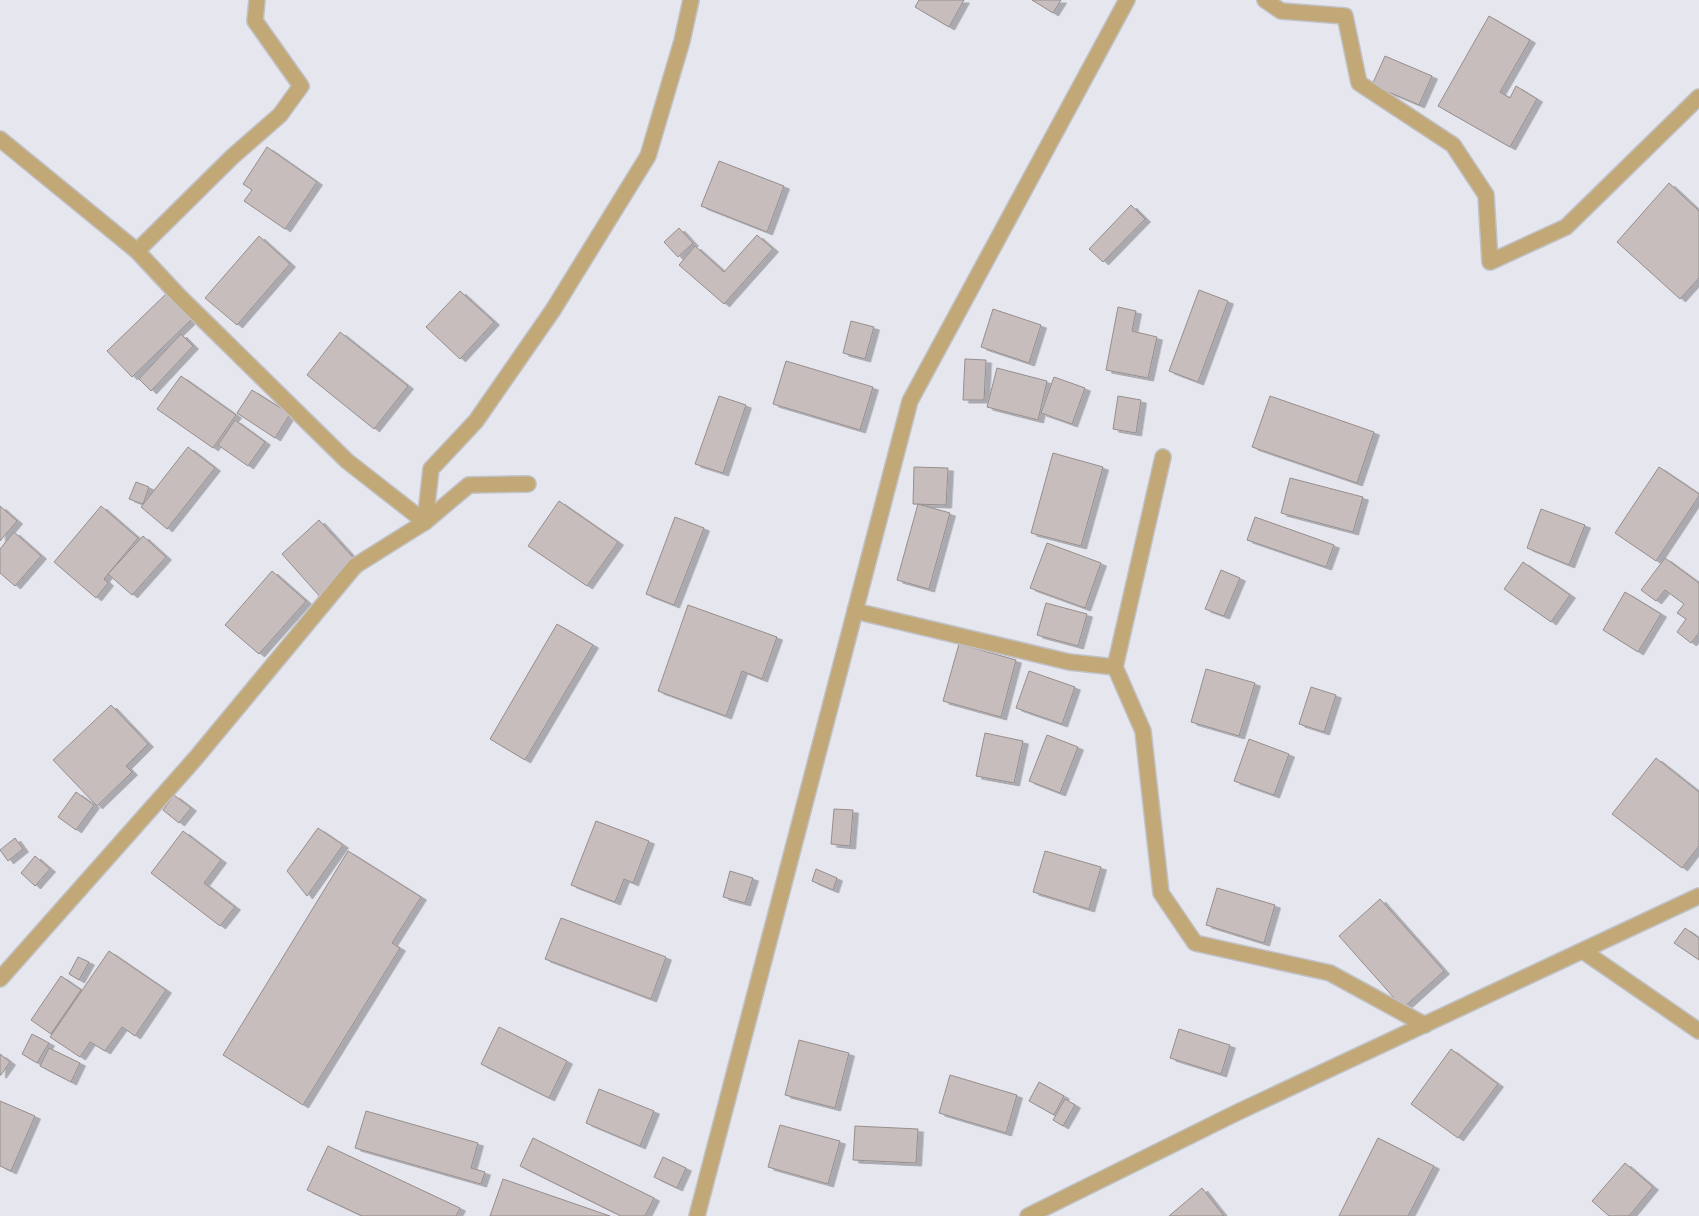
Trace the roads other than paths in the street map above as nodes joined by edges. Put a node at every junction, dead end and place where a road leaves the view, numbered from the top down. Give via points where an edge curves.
1 (257, 0) edge
2 (691, 0) edge
3 (1127, 0) edge
4 (1265, 0) edge
5 (1699, 97) edge
6 (0, 139) edge
7 (137, 251) junction
8 (1163, 457) dead end
9 (528, 484) dead end
10 (425, 522) junction
11 (855, 611) junction
12 (1115, 667) junction
13 (1699, 896) edge
14 (1583, 951) junction
15 (0, 979) edge
16 (1425, 1025) junction
17 (1699, 1031) edge
18 (697, 1216) edge
19 (1028, 1216) edge

1 - 7 street via 255,21 301,86 280,115 232,157
2 - 10 street via 648,156 554,310 476,421 431,468
3 - 11 street via 910,401
4 - 5 street via 1281,11 1345,16 1359,83 1453,145 1486,195 1490,262 1566,227
6 - 7 street
7 - 10 street via 347,461
8 - 12 street
9 - 10 street via 469,485
10 - 15 street via 355,566 195,759
11 - 12 street via 1070,662
11 - 18 street
12 - 16 street via 1143,731 1161,893 1195,943 1330,973
13 - 14 street
14 - 16 street
14 - 17 street
16 - 19 street via 1238,1112

